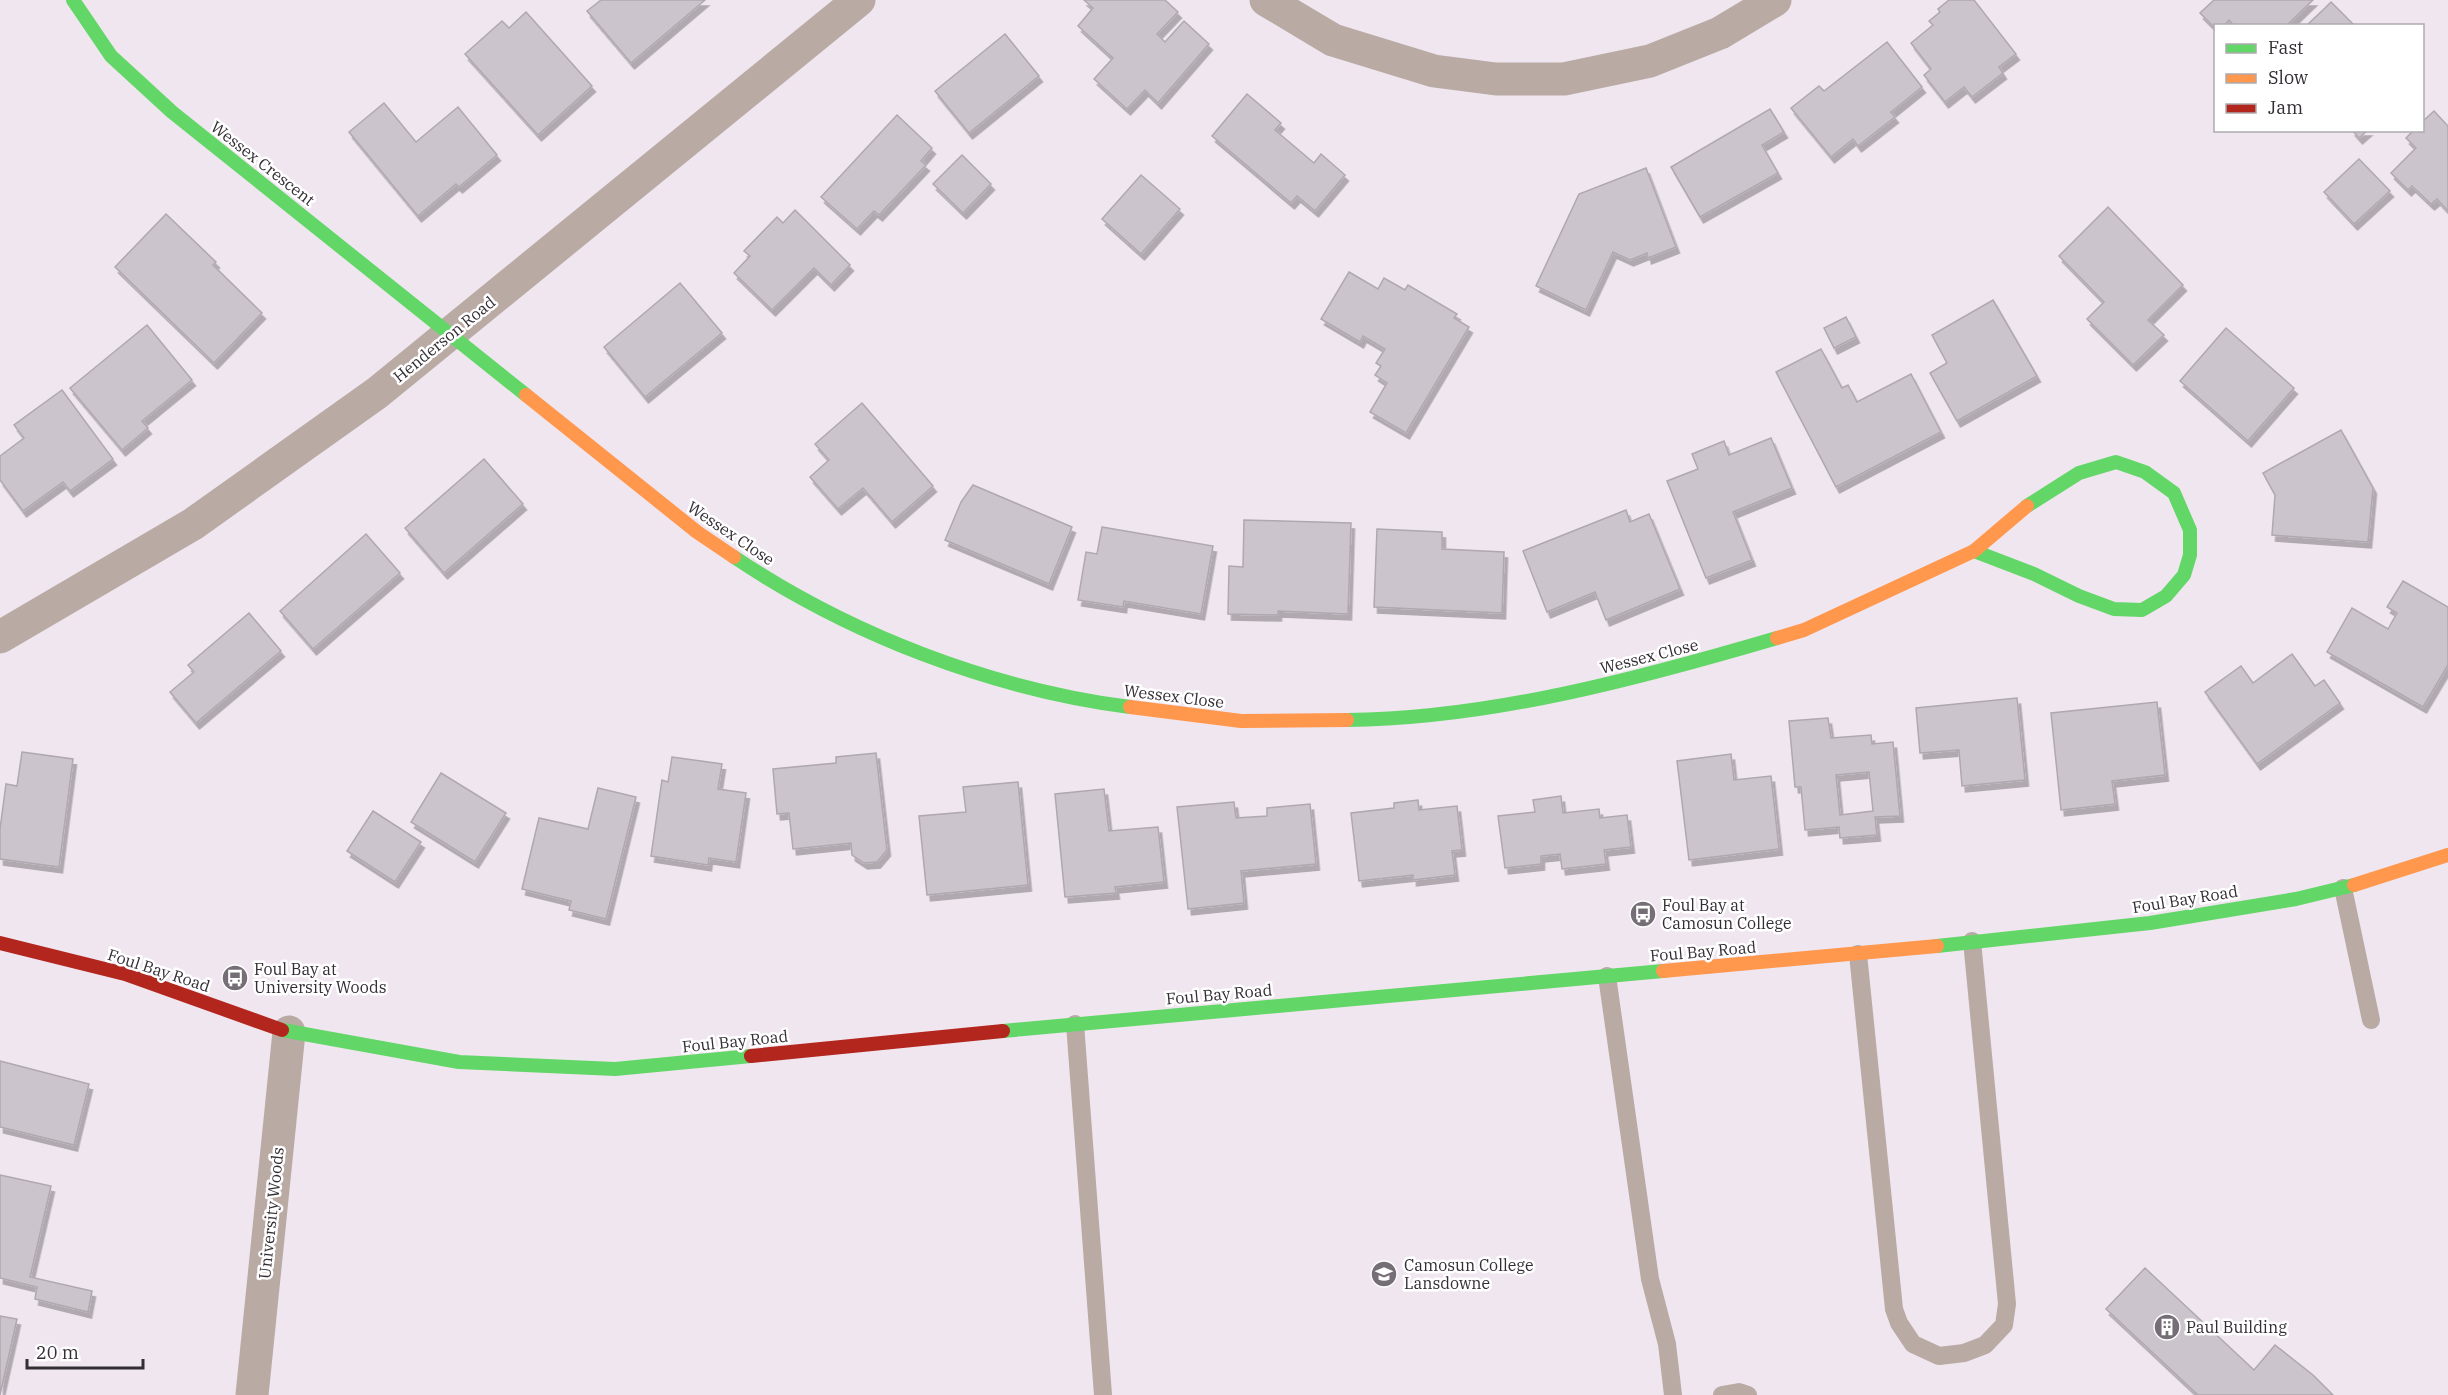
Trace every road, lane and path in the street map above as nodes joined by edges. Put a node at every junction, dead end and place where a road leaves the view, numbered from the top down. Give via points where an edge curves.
1 (73, 0) edge
2 (859, 0) edge
3 (1266, 0) edge
4 (1775, 0) edge
5 (451, 334) junction
6 (1974, 551) junction
7 (0, 637) edge
8 (2448, 855) edge
9 (2343, 888) junction
10 (1972, 941) junction
11 (0, 943) edge
12 (1858, 954) junction
13 (1607, 976) junction
14 (2371, 1020) dead end
15 (1076, 1024) junction
16 (289, 1032) junction
17 (252, 1395) edge
18 (1103, 1395) edge
19 (1673, 1395) edge
20 (1722, 1395) edge
21 (1748, 1395) edge

1 - 5 street, Wessex Crescent via 111,56 172,112
2 - 5 street, Henderson Road
3 - 4 street via 1333,40 1434,71 1496,79 1564,79 1650,61 1720,33
5 - 6 street, Wessex Close via 697,532 826,612 911,650 1083,701 1241,721 1396,720 1510,703 1651,675 1804,630
5 - 7 street, Henderson Road via 378,393 193,524
6 - 6 street, Wessex Close via 2114,609 2142,610 2166,596 2184,575 2190,555 2190,530 2174,493 2145,472 2116,462 2079,473 2029,504
8 - 9 street, Foul Bay Road
9 - 10 street, Foul Bay Road via 2150,923
9 - 14 lane
10 - 12 street, Foul Bay Road
10 - 12 lane via 2007,1304 2004,1325 1985,1345 1939,1356 1913,1344 1894,1309
11 - 16 street, Foul Bay Road via 125,974
12 - 13 street, Foul Bay Road
13 - 15 street, Foul Bay Road
13 - 19 lane via 1650,1280 1667,1344
15 - 16 street, Foul Bay Road via 615,1070 459,1062
15 - 18 lane
16 - 17 street, University Woods
20 - 21 lane

